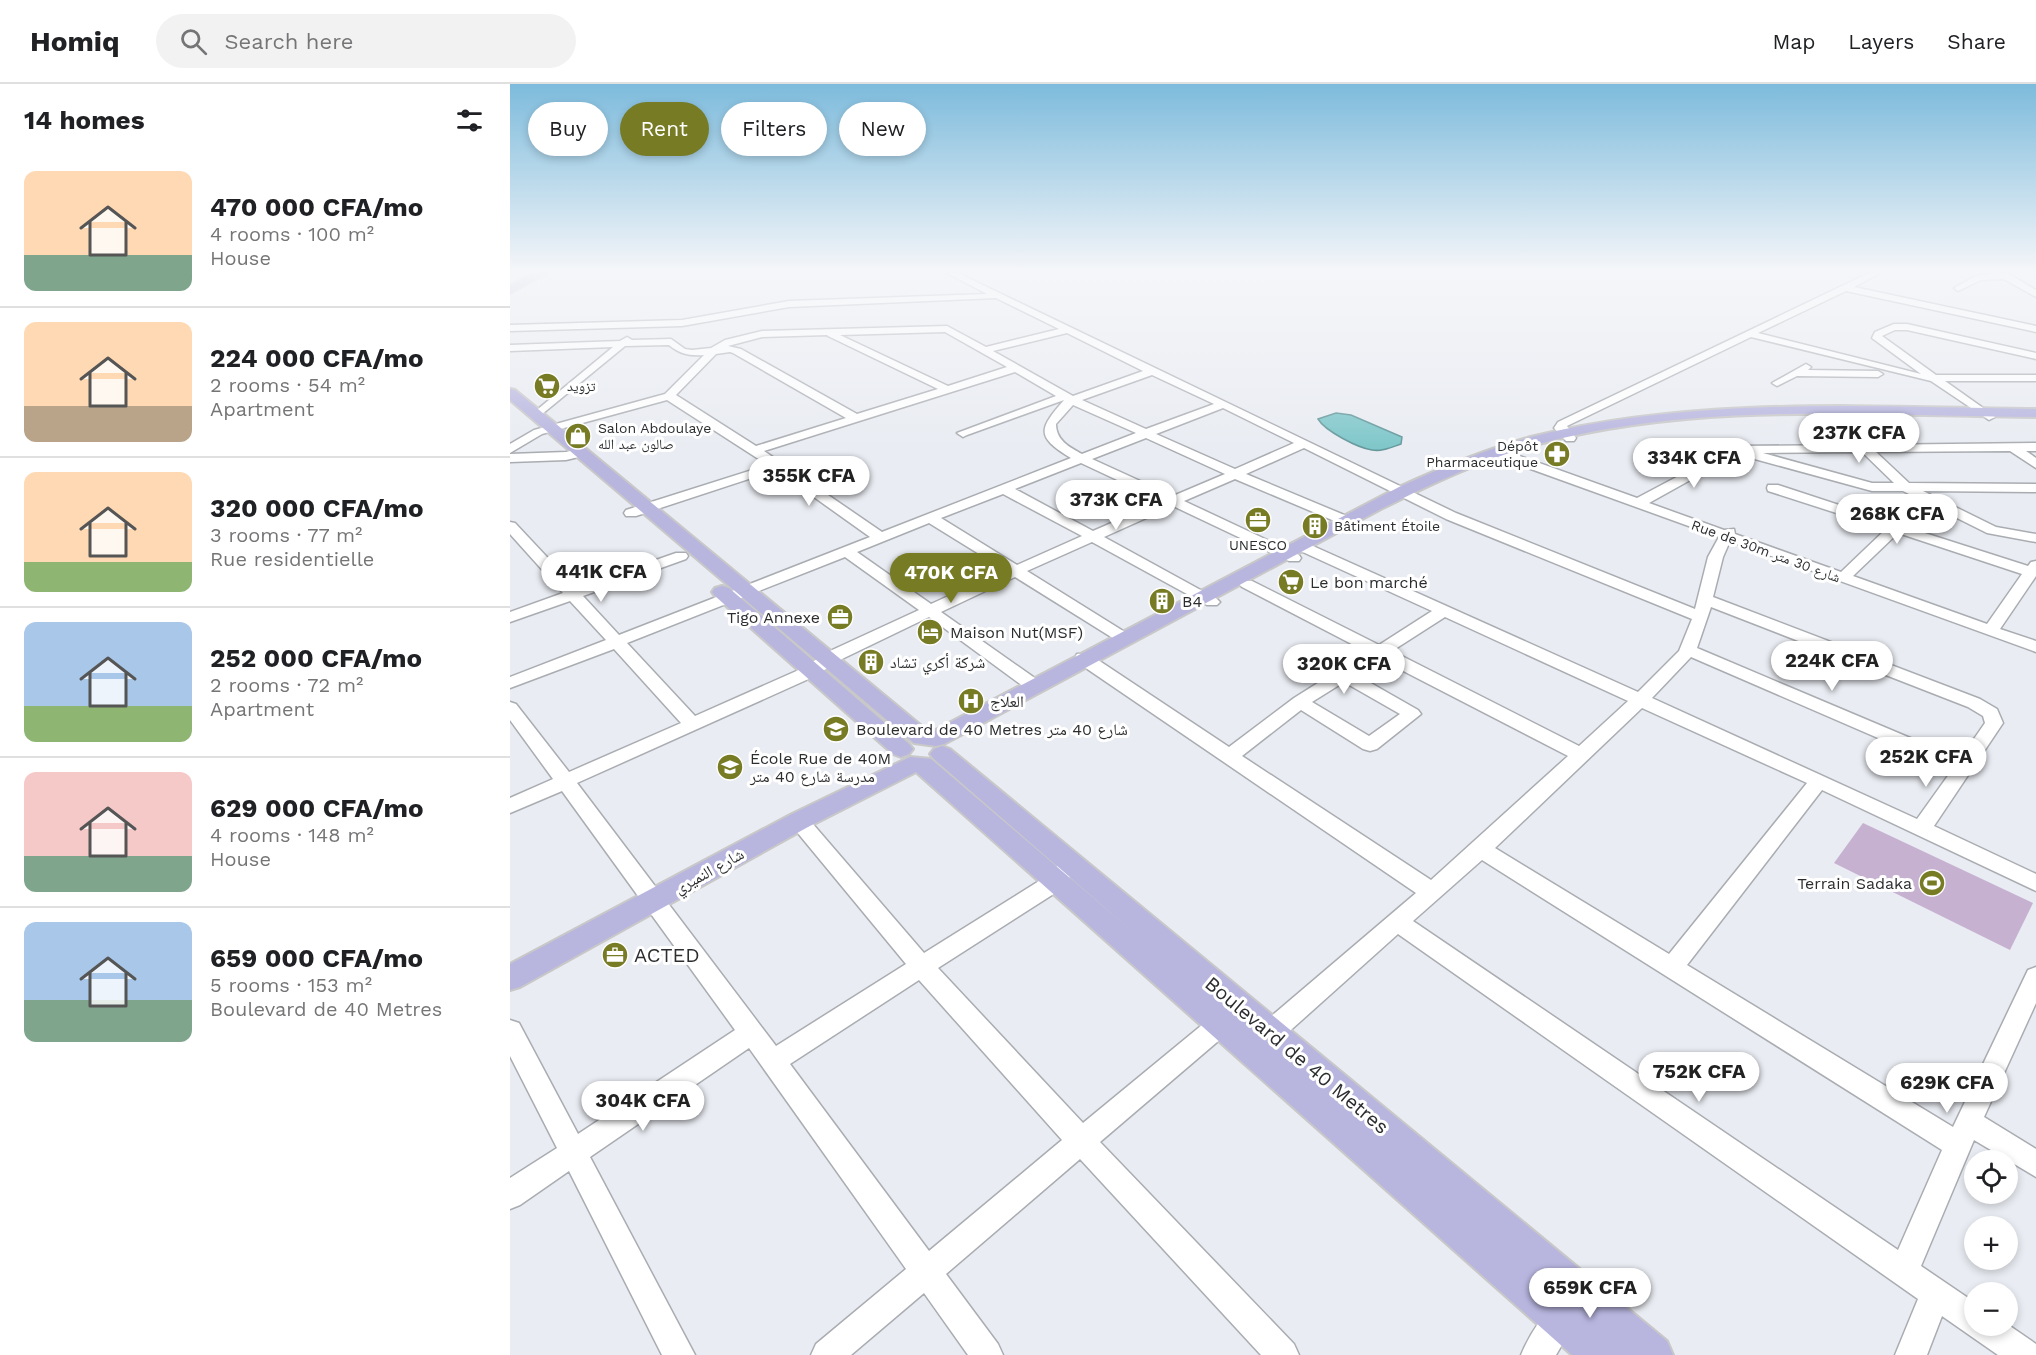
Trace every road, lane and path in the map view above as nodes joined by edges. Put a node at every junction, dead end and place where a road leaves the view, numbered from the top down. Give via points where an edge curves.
1 (636, 332) edge
2 (734, 332) edge
3 (848, 332) edge
4 (953, 332) edge
5 (1058, 332) edge
6 (1073, 332) edge
7 (1754, 332) edge
8 (1881, 332) edge
9 (1931, 332) edge
10 (828, 333) junction
11 (1750, 334) junction
12 (744, 338) junction
13 (624, 343) junction
14 (510, 348) edge
15 (985, 350) junction
16 (712, 352) junction
17 (1828, 354) junction
18 (2036, 356) edge
19 (1016, 368) junction
20 (1152, 371) junction
21 (1796, 373) junction
22 (1910, 375) junction
23 (2036, 378) edge
24 (1935, 380) junction
25 (1776, 383) dead end
26 (948, 390) junction
27 (510, 393) edge
28 (669, 396) junction
29 (1069, 398) junction
30 (1224, 404) junction
31 (510, 408) edge
32 (1831, 413) junction
33 (1986, 415) junction
34 (2036, 415) edge
35 (857, 419) junction
36 (541, 425) junction
37 (963, 433) dead end
38 (1146, 433) junction
39 (1567, 436) junction
40 (1303, 444) junction
41 (1863, 447) junction
42 (2013, 447) junction
43 (2036, 447) edge
44 (510, 449) edge
45 (755, 450) junction
46 (1736, 450) junction
47 (1503, 453) junction
48 (573, 455) junction
49 (510, 458) edge
50 (1080, 458) junction
51 (2036, 464) edge
52 (777, 466) junction
53 (1235, 474) junction
54 (1003, 488) junction
55 (1773, 488) dead end
56 (2036, 488) edge
57 (1908, 489) junction
58 (1405, 494) junction
59 (1928, 499) junction
60 (1174, 501) junction
61 (1642, 501) junction
62 (638, 510) junction
63 (931, 518) junction
64 (1351, 523) junction
65 (510, 526) edge
66 (1897, 528) junction
67 (1727, 534) junction
68 (1094, 537) junction
69 (881, 538) junction
70 (2036, 538) edge
71 (848, 552) junction
72 (1297, 552) junction
73 (681, 556) junction
74 (2034, 569) edge
75 (1016, 570) junction
76 (1847, 574) junction
77 (1247, 584) junction
78 (573, 595) junction
79 (737, 595) junction
80 (1207, 599) junction
81 (1703, 608) junction
82 (931, 610) junction
83 (1444, 611) junction
84 (510, 617) edge
85 (1994, 626) junction
86 (1122, 637) junction
87 (2036, 641) edge
88 (615, 643) junction
89 (2036, 647) edge
90 (1688, 650) junction
91 (1380, 653) junction
92 (827, 660) junction
93 (1088, 662) junction
94 (812, 670) junction
95 (1344, 675) junction
96 (510, 683) edge
97 (1033, 684) junction
98 (1640, 699) junction
99 (1300, 702) junction
100 (510, 708) edge
101 (692, 724) junction
102 (922, 752) junction
103 (1581, 755) junction
104 (1229, 756) junction
105 (1962, 767) junction
106 (566, 781) junction
107 (1819, 781) junction
108 (510, 806) edge
109 (800, 821) junction
110 (1921, 829) junction
111 (1481, 849) junction
112 (1061, 873) junction
113 (2036, 884) edge
114 (1432, 892) junction
115 (651, 895) junction
116 (1398, 922) junction
117 (510, 963) edge
118 (922, 967) junction
119 (1671, 968) junction
120 (2036, 977) edge
121 (510, 978) edge
122 (1231, 1016) junction
123 (510, 1031) edge
124 (752, 1032) junction
125 (1260, 1041) junction
126 (773, 1061) junction
127 (1963, 1134) junction
128 (1082, 1142) junction
129 (572, 1152) junction
130 (2036, 1164) edge
131 (510, 1195) edge
132 (1904, 1271) junction
133 (926, 1273) junction
134 (1578, 1292) junction
135 (1936, 1293) junction
136 (1964, 1313) edge
137 (1561, 1319) junction
138 (1997, 1336) edge
139 (679, 1355) edge
140 (827, 1355) edge
141 (987, 1355) edge
142 (1283, 1355) edge
143 (1537, 1355) edge
144 (1602, 1355) edge
145 (1653, 1355) edge
146 (1911, 1355) edge
147 (2025, 1355) edge

1 - 13 street
2 - 12 street
3 - 10 street
4 - 15 street
5 - 15 street
6 - 20 street
7 - 11 street
8 - 24 street via 1877,339
9 - 18 street
10 - 12 street
10 - 26 street
11 - 17 street
11 - 39 street via 1562,424 1560,428
12 - 16 street via 722,344
13 - 14 street
13 - 16 street via 667,342 682,351
13 - 36 street
15 - 19 street
16 - 28 street
16 - 35 street via 737,351
17 - 21 street
17 - 22 street
19 - 26 street
19 - 29 street
20 - 29 street
20 - 30 street
21 - 22 street
21 - 25 street
22 - 24 street
23 - 24 street
24 - 33 street
26 - 35 street
27 - 36 main road
28 - 36 street
28 - 45 street
29 - 37 street
29 - 38 street
29 - 50 street via 1050,424 1050,432 1056,443
30 - 38 street
30 - 40 street
31 - 36 main road
32 - 33 main road
32 - 39 main road via 1676,421
32 - 41 street
33 - 34 main road
35 - 45 street
36 - 44 street
36 - 48 main road
38 - 50 street
38 - 53 street
39 - 47 main road
40 - 53 street
40 - 58 street
41 - 42 street
41 - 46 street
41 - 57 street
42 - 43 street
42 - 51 street
45 - 52 street
46 - 57 street via 1872,487
46 - 61 street
47 - 58 main road
47 - 61 street, Rue de 30m شارع 30 متر
47 - 67 street, Rue de 30m شارع 30 متر
48 - 49 street
48 - 62 main road
50 - 54 street
50 - 60 street
52 - 62 street
52 - 69 street
53 - 60 street
53 - 64 street
54 - 63 street
54 - 68 street
55 - 66 street
56 - 57 street
57 - 59 street
58 - 64 main road
58 - 81 street via 1451,516
59 - 66 street
59 - 70 street via 1992,530
60 - 68 street
60 - 72 street
61 - 67 street, Rue de 30m شارع 30 متر
62 - 73 main road
62 - 79 main road
63 - 69 street
63 - 75 street
64 - 72 main road
65 - 78 street
66 - 74 street
66 - 76 street
67 - 76 street, Rue de 30m شارع 30 متر
67 - 81 street
67 - 89 street, Rue de 30m شارع 30 متر
68 - 75 street
68 - 80 street
69 - 71 street
71 - 79 street
71 - 82 street
72 - 77 main road
72 - 80 main road
72 - 83 street
73 - 78 street
73 - 79 main road
74 - 85 street
75 - 82 street
75 - 86 street
76 - 85 street, Rue de 30m شارع 30 متر
77 - 80 main road
77 - 91 street
78 - 84 street
78 - 88 street
79 - 88 street
79 - 92 main road
79 - 94 main road
80 - 86 main road
80 - 93 main road
81 - 90 street
81 - 105 street via 1991,713 1994,723
82 - 92 street
82 - 97 street
83 - 91 street
83 - 98 street
85 - 87 street, Rue de 30m شارع 30 متر
86 - 93 main road
88 - 96 street
88 - 101 street
90 - 98 street
90 - 105 street
91 - 95 street
91 - 103 street
92 - 94 street
92 - 102 main road
93 - 97 main road
93 - 102 main road
93 - 104 street
94 - 101 street
94 - 102 main road
95 - 99 street
95 - 99 street via 1413,714 1370,745
97 - 102 main road
98 - 103 street
98 - 107 street
99 - 104 street
100 - 106 street
101 - 106 street
102 - 109 main road, شارع النميري
102 - 112 main road, Boulevard de 40 Metres
102 - 115 main road, شارع النميري
103 - 111 street
104 - 114 street
105 - 110 street
106 - 108 street
106 - 115 street
107 - 110 street
107 - 119 street
109 - 115 main road, شارع النميري
109 - 118 street
110 - 113 street
111 - 114 street
111 - 119 street
112 - 118 street
112 - 122 main road, Boulevard de 40 Metres
114 - 116 street
115 - 117 main road, شارع النميري
115 - 121 main road, شارع النميري
115 - 124 street
116 - 125 street
116 - 132 street
118 - 126 street
118 - 128 street
119 - 127 street
120 - 127 street
122 - 125 main road, Boulevard de 40 Metres
122 - 128 street
123 - 129 street
124 - 126 street
124 - 129 street
125 - 134 main road, Boulevard de 40 Metres
125 - 137 main road, Boulevard de 40 Metres
126 - 133 street
127 - 130 street
127 - 132 street
128 - 133 street
128 - 142 street
129 - 131 street
129 - 139 street
132 - 135 street
133 - 140 street
133 - 141 street
134 - 137 street
134 - 145 main road, Boulevard de 40 Metres
135 - 136 street
135 - 146 street
137 - 143 street
137 - 144 main road, Boulevard de 40 Metres
138 - 147 street

